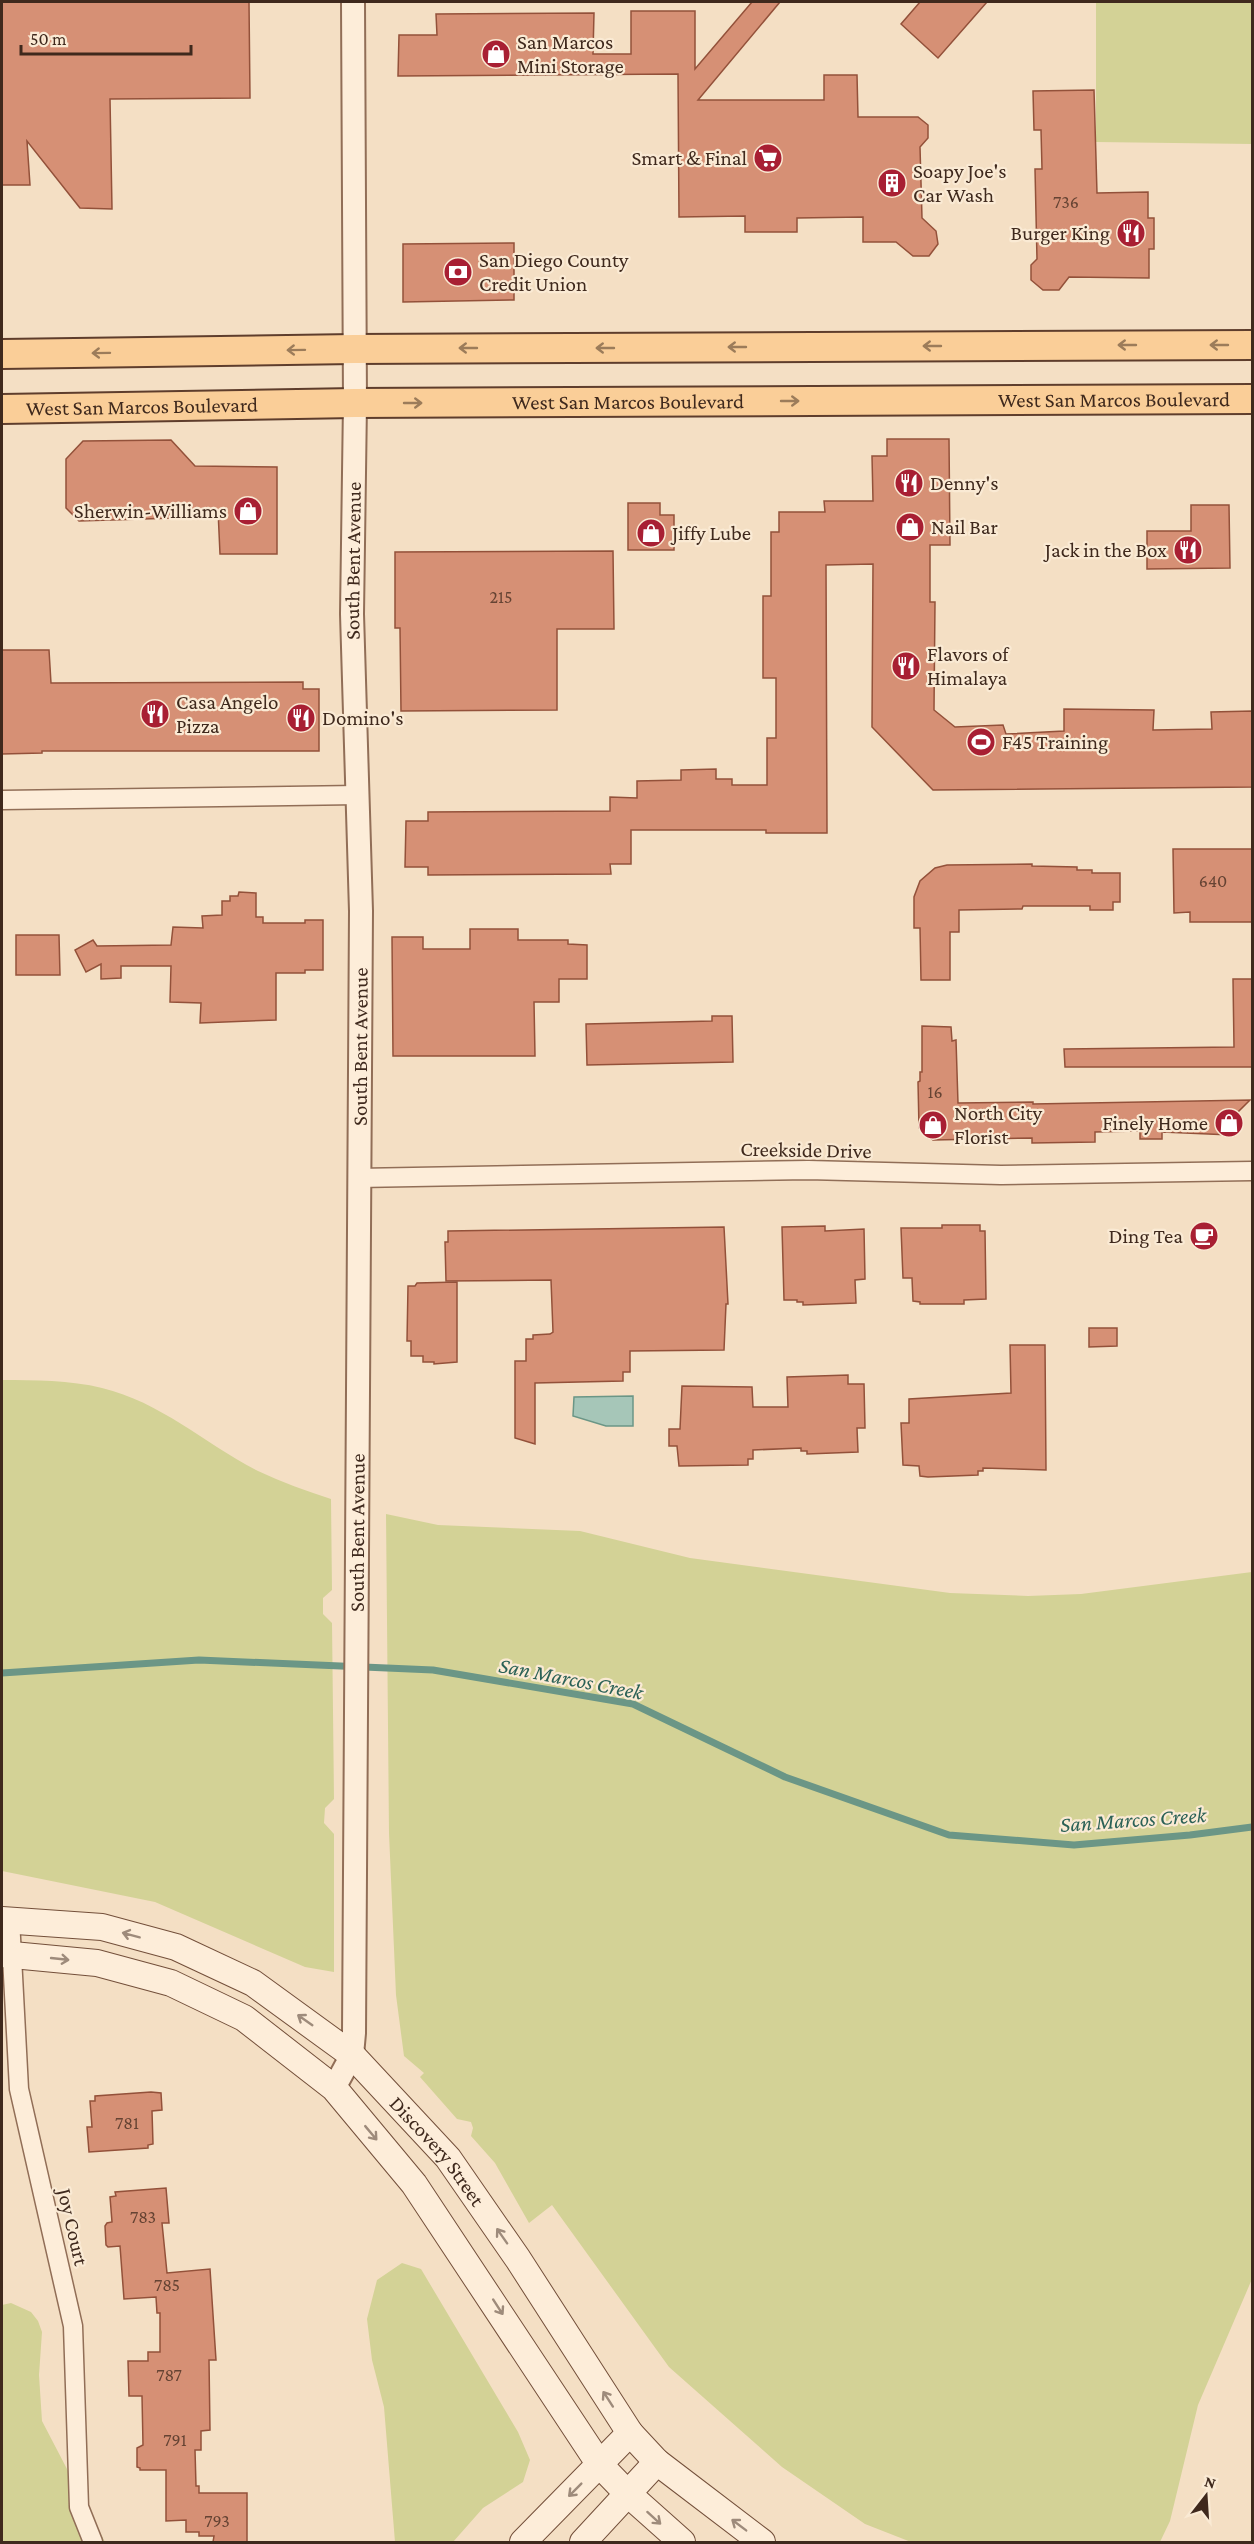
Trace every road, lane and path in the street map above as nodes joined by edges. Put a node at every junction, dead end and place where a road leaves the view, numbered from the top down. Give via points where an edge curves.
1 (353, 2) edge
2 (1252, 345) edge
3 (354, 349) junction
4 (2, 354) edge
5 (1252, 399) edge
6 (355, 403) junction
7 (2, 409) edge
8 (357, 795) junction
9 (2, 800) edge
10 (1252, 1171) edge
11 (358, 1178) junction
12 (6, 1919) edge
13 (6, 1954) edge
14 (352, 2055) junction
15 (334, 2088) junction
16 (630, 2433) junction
17 (657, 2462) junction
18 (600, 2465) junction
19 (627, 2493) junction
20 (93, 2542) edge
21 (523, 2542) edge
22 (583, 2542) edge
23 (682, 2542) edge
24 (762, 2542) edge

1 - 3 street, South Bent Avenue
2 -> 3 main road
3 -> 4 main road
3 - 6 street, South Bent Avenue
6 -> 5 main road, West San Marcos Boulevard
6 - 7 main road, West San Marcos Boulevard
6 - 8 street, South Bent Avenue via 352,614
8 - 9 street
8 - 11 street, South Bent Avenue via 361,911
10 - 11 street, Creekside Drive via 1001,1175 808,1170
11 - 14 street, South Bent Avenue
12 - 13 street, Joy Court
14 -> 12 main road, Discovery Street via 253,1983 176,1947 102,1927
13 -> 15 main road, Discovery Street via 97,1963 171,1983 244,2018
13 - 20 street, Joy Court via 19,2089 73,2326 79,2507
14 - 15 street, South Bent Avenue
16 -> 14 main road, Discovery Street via 448,2158
15 -> 18 main road, Discovery Street via 414,2184
16 - 17 main road, Discovery Street
16 - 18 main road
17 - 19 main road
24 -> 17 main road, Discovery Street
18 - 19 main road, Discovery Street
18 -> 21 main road
19 - 22 main road
19 -> 23 main road, Discovery Street

